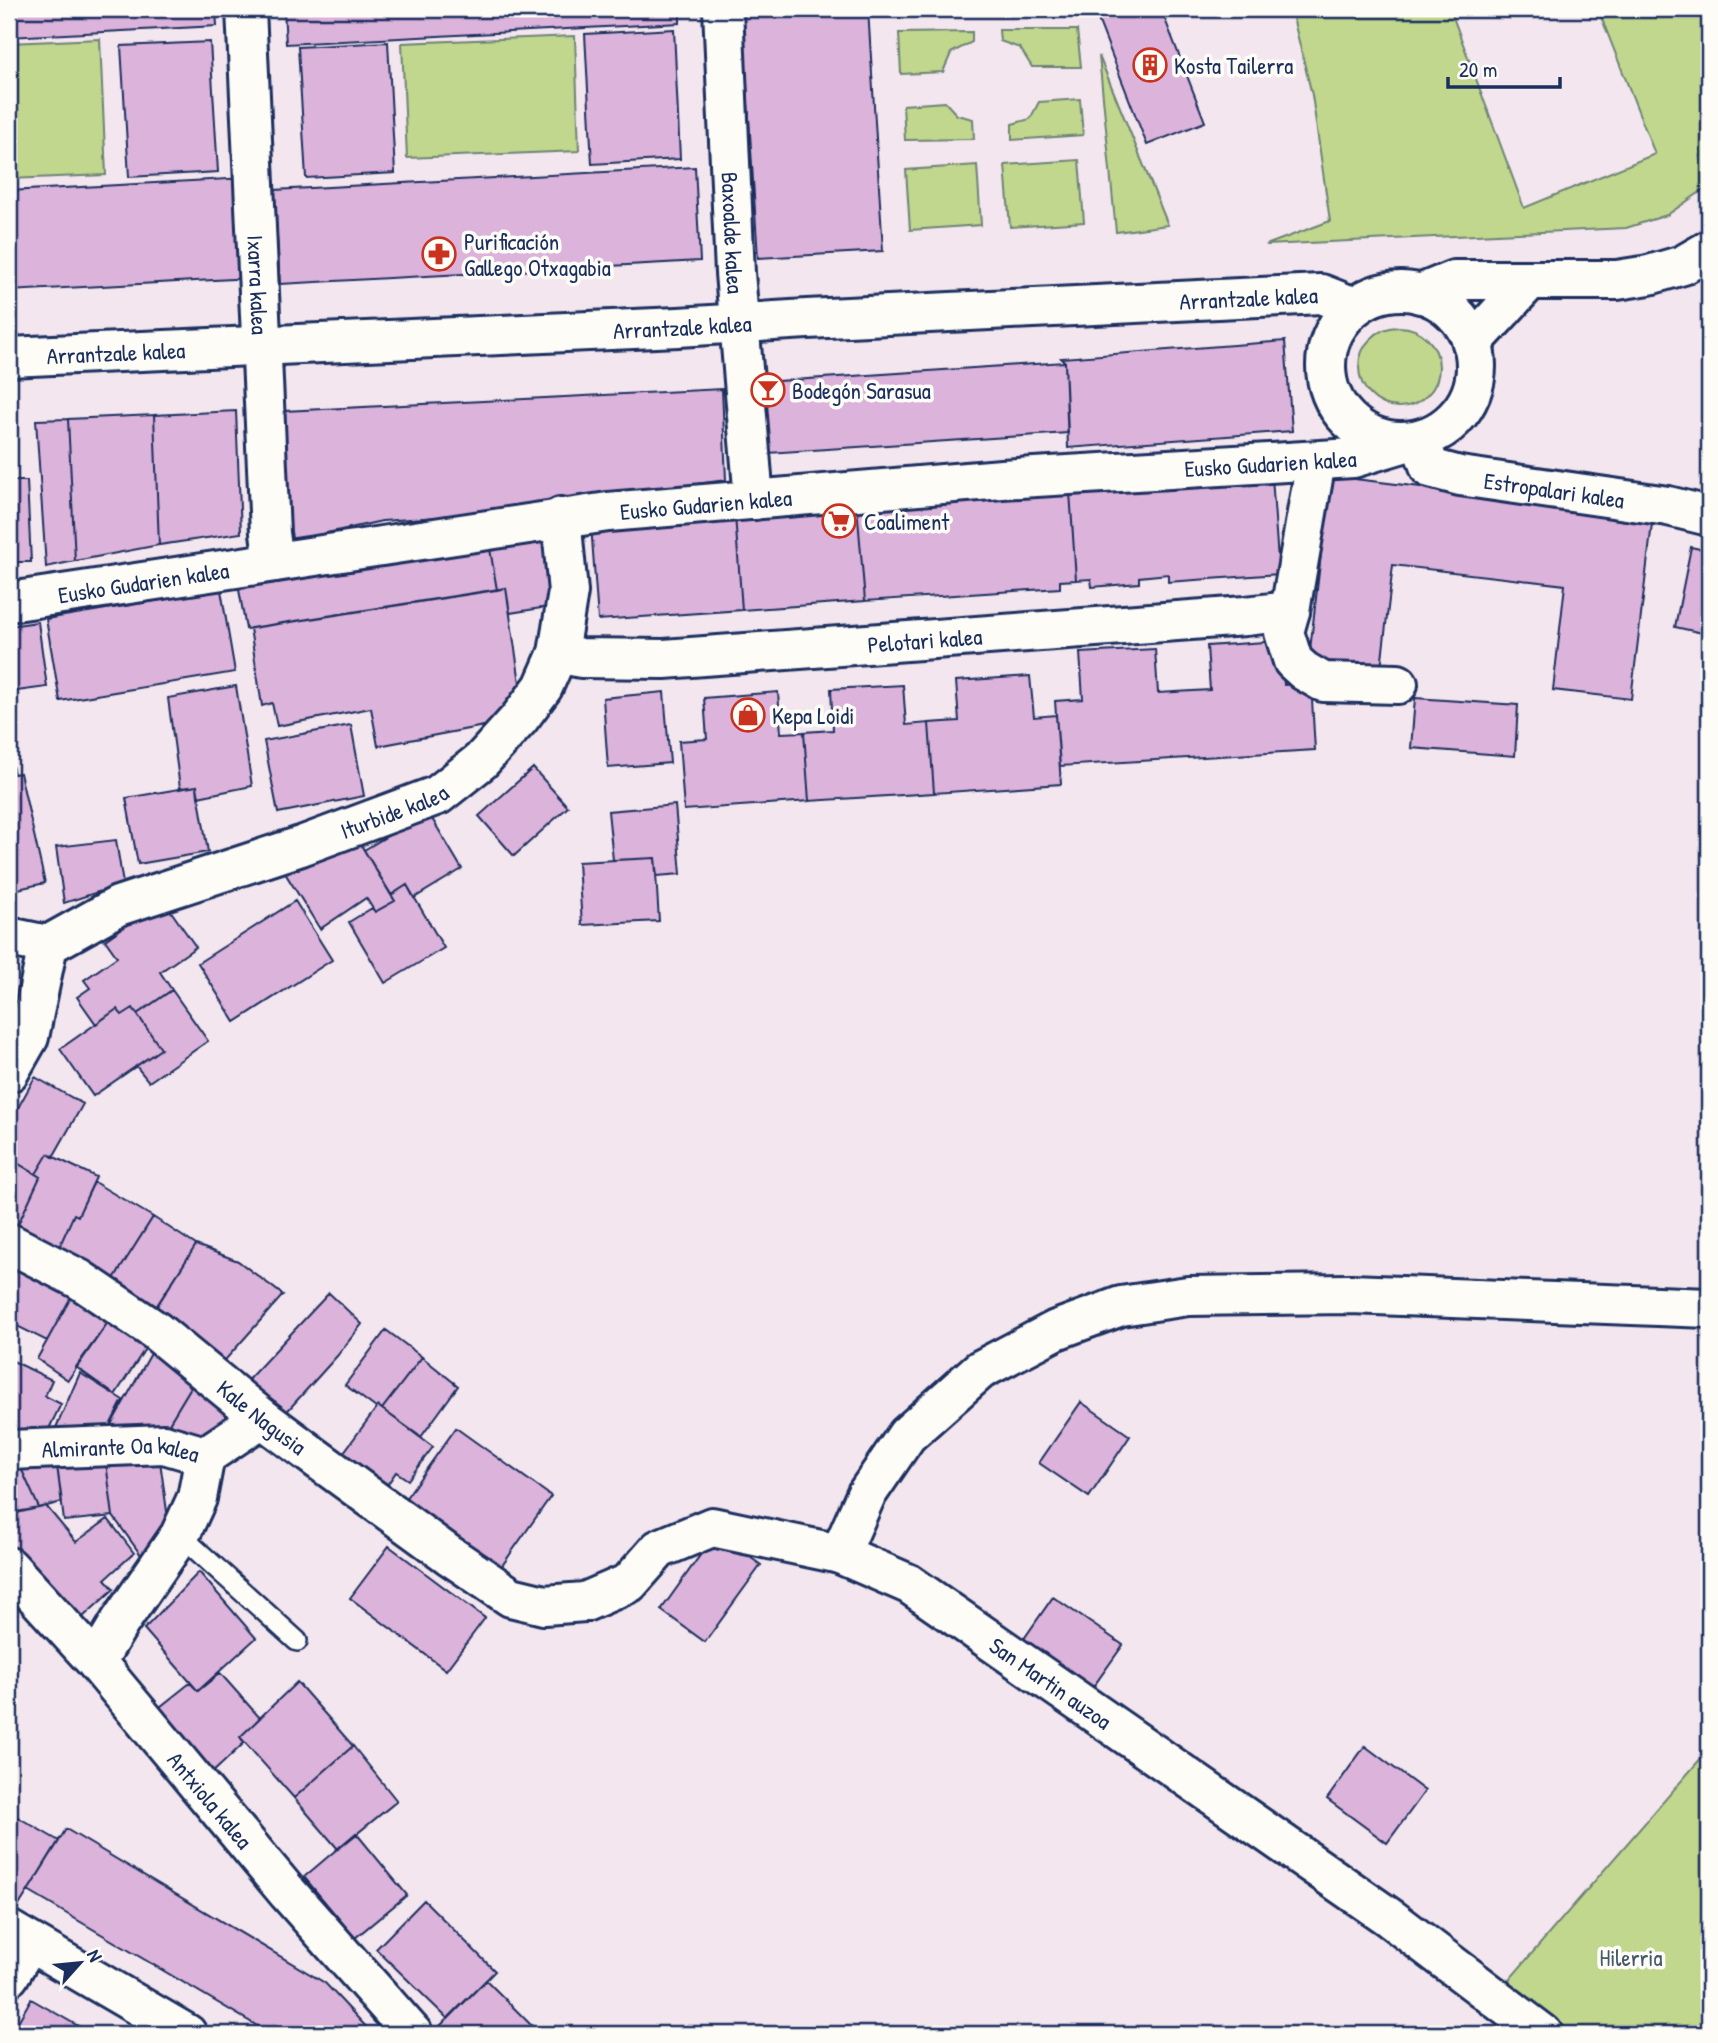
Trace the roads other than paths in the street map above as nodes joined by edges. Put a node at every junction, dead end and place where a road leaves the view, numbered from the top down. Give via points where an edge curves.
1 (246, 9) edge
2 (723, 9) edge
3 (1709, 250) edge
4 (1530, 280) junction
5 (1420, 294) junction
6 (1354, 307) junction
7 (738, 323) junction
8 (1472, 343) junction
9 (262, 346) junction
10 (9, 356) edge
11 (1413, 441) junction
12 (1316, 461) junction
13 (754, 500) junction
14 (1709, 516) edge
15 (561, 517) junction
16 (274, 562) junction
17 (9, 602) edge
18 (1290, 611) junction
19 (558, 653) junction
20 (1398, 684) dead end
21 (9, 937) edge
22 (48, 945) junction
23 (9, 1072) edge
24 (9, 1243) edge
25 (1709, 1309) edge
26 (262, 1418) junction
27 (9, 1450) edge
28 (205, 1456) junction
29 (180, 1535) junction
30 (840, 1554) junction
31 (9, 1567) edge
32 (511, 1597) joint
33 (297, 1641) dead end
34 (96, 1662) junction
35 (19, 1936) edge
36 (9, 1976) edge
37 (187, 2034) edge
38 (414, 2034) edge
39 (1544, 2034) edge

1 - 9 main road, Ixarra kalea
2 - 7 main road, Baxoalde kalea
3 - 4 main road via 1683,265 1648,275 1617,280
4 - 5 main road via 1454,280
4 - 8 main road
5 - 6 main road via 1388,292
5 - 8 main road via 1453,311
6 - 7 main road, Arrantzale kalea via 1321,294
6 - 11 main road via 1333,333 1326,358 1328,385 1338,408 1355,426 1377,438
7 - 9 main road, Arrantzale kalea
7 - 13 main road, Baxoalde kalea
8 - 11 main road via 1476,378 1467,404 1450,424
9 - 10 main road, Arrantzale kalea
9 - 16 main road, Ixarra kalea
11 - 12 main road, Eusko Gudarien kalea via 1353,458
11 - 14 main road, Estropalari kalea via 1430,468 1460,477 1668,506
12 - 13 main road, Eusko Gudarien kalea via 1002,479
12 - 18 main road
13 - 15 main road, Eusko Gudarien kalea
15 - 16 main road, Eusko Gudarien kalea
15 - 19 main road, Iturbide kalea via 568,592
16 - 17 main road, Eusko Gudarien kalea
18 - 19 main road, Pelotari kalea via 664,659 581,658
18 - 20 main road via 1284,632 1293,661 1304,671 1323,682
19 - 22 main road, Iturbide kalea via 543,687 519,719 481,761 438,795 118,906
21 - 22 main road
22 - 23 main road via 29,1037
24 - 26 main road, Kale Nagusia via 79,1279 156,1331
25 - 30 main road via 1351,1294 1188,1296 1121,1306 1056,1330 980,1370 907,1435 866,1495
26 - 28 main road, Almirante Oa kalea
26 - 32 main road, Kale Nagusia
27 - 28 main road, Almirante Oa kalea via 164,1444
28 - 29 main road via 197,1498
29 - 33 lane
29 - 34 main road
30 - 32 main road, San Martin auzoa via 712,1527 659,1549 629,1583 585,1602 544,1605
30 - 39 main road, San Martin auzoa via 909,1584 1390,1918
31 - 34 main road, Antxiola kalea
34 - 38 main road, Antxiola kalea via 288,1893
35 - 36 main road
35 - 37 main road

